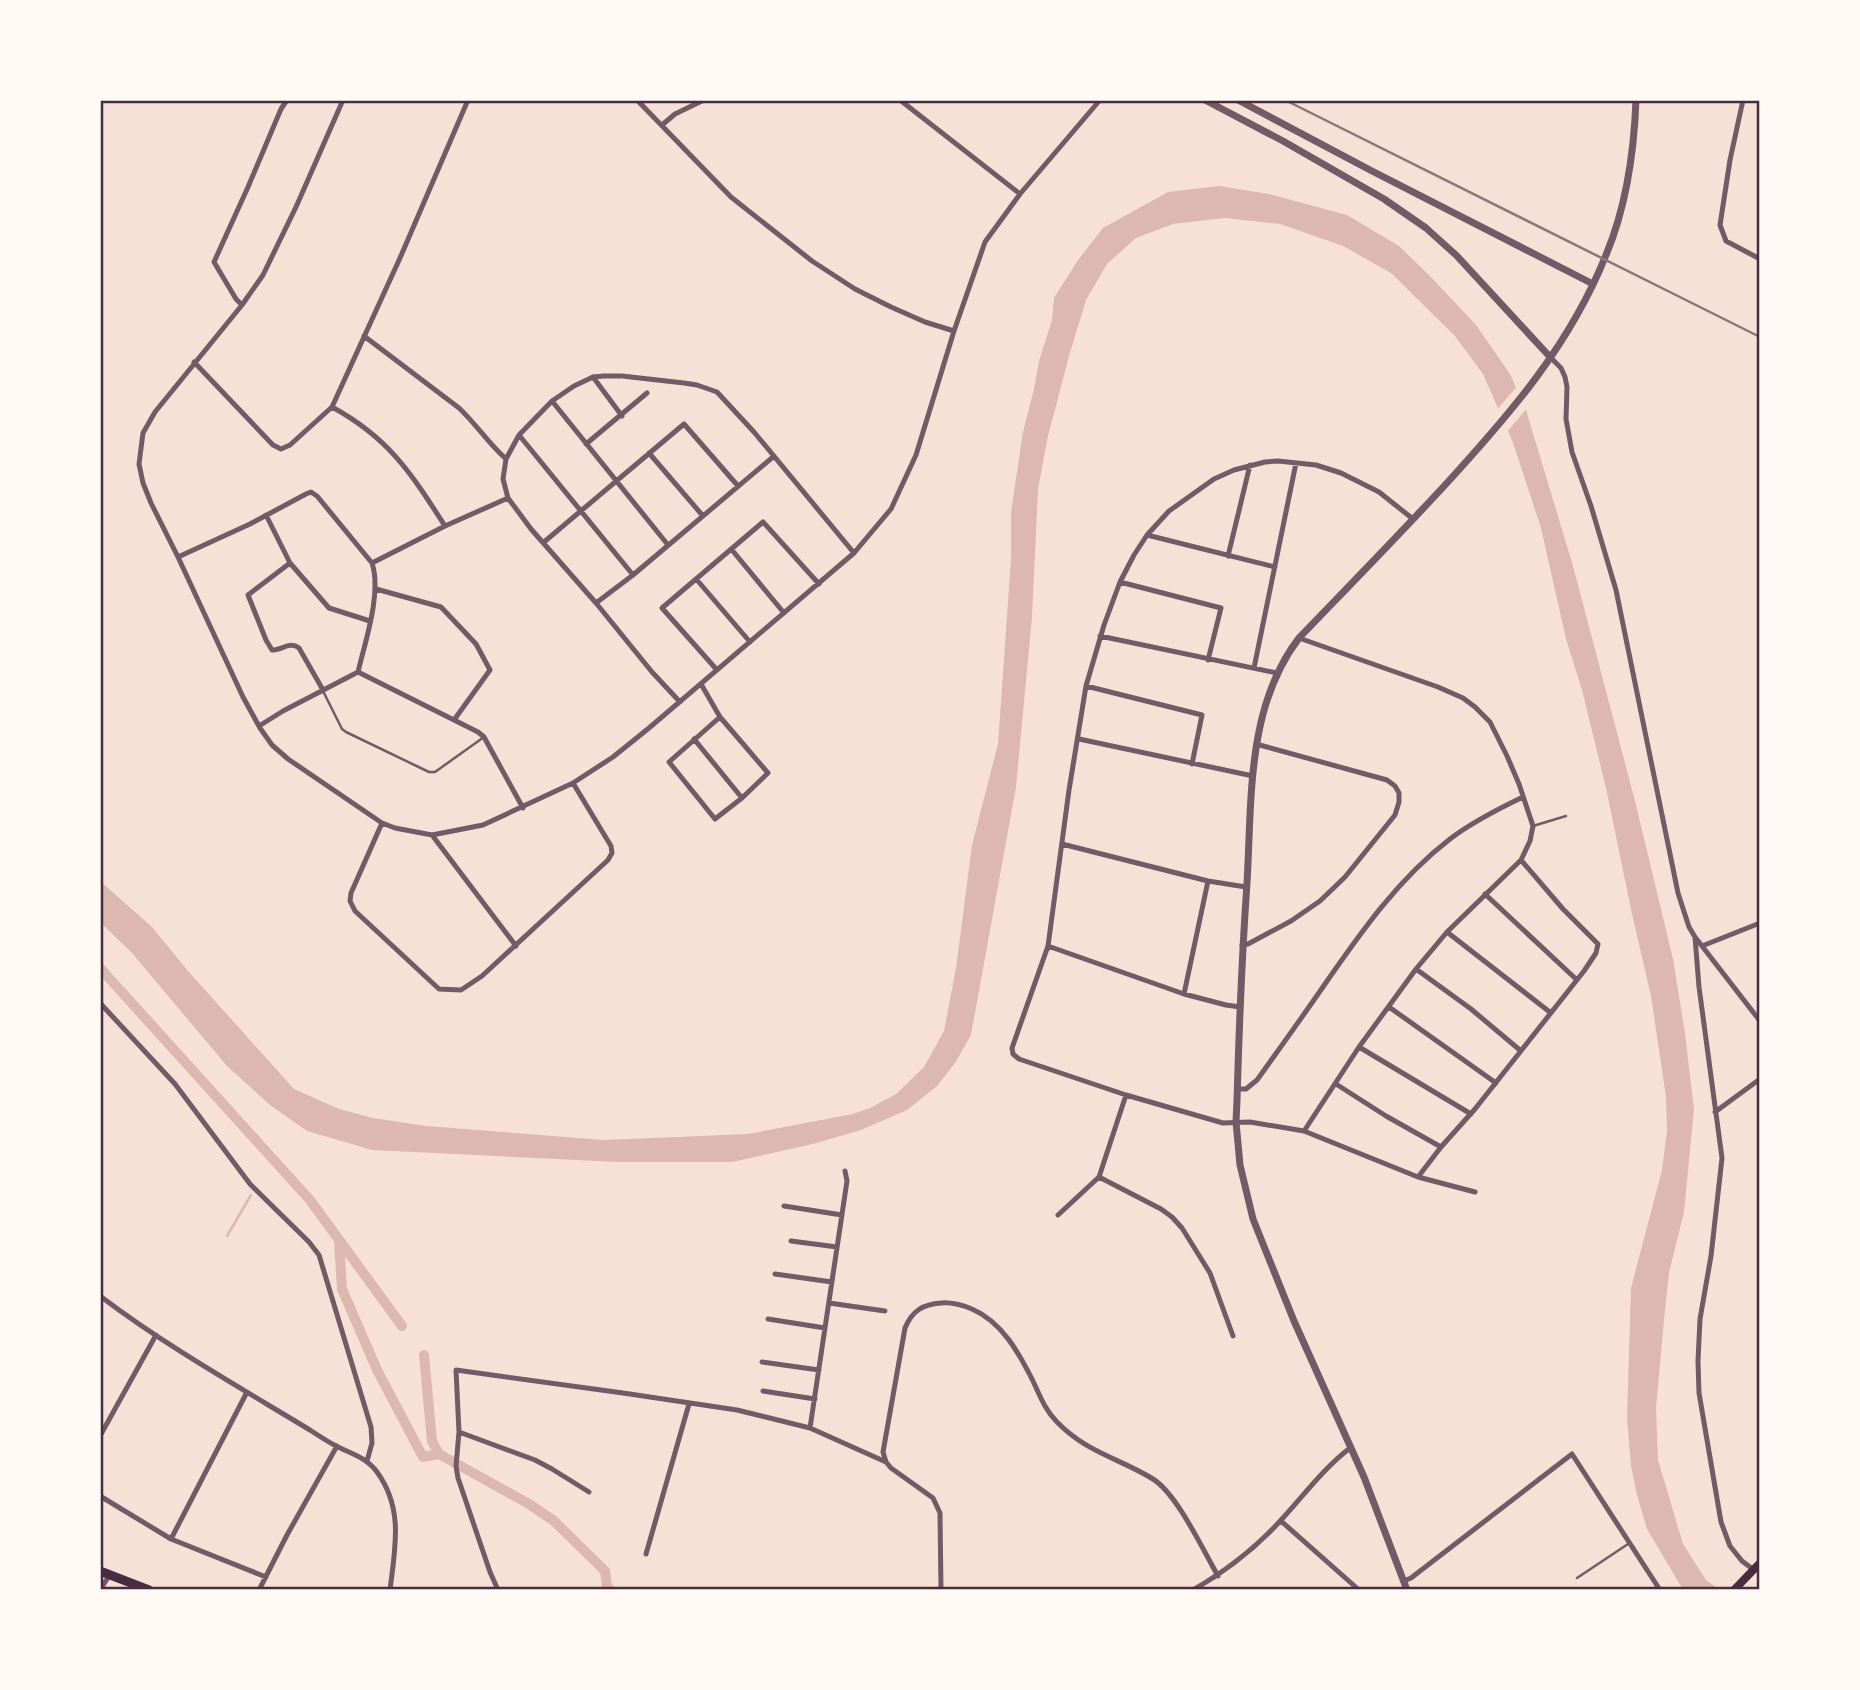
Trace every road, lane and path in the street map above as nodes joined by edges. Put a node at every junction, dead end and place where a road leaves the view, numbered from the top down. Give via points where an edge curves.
1 (287, 100) edge
2 (468, 100) edge
3 (637, 100) edge
4 (704, 100) edge
5 (900, 100) edge
6 (1100, 100) edge
7 (1205, 100) edge
8 (1238, 100) edge
9 (1636, 100) edge
10 (1743, 100) edge
11 (340, 101) edge
12 (662, 125) junction
13 (1020, 194) junction
14 (1760, 259) edge
15 (1593, 284) junction
16 (242, 305) junction
17 (954, 331) junction
18 (364, 335) junction
19 (1551, 358) junction
20 (194, 362) junction
21 (593, 377) junction
22 (647, 393) dead end
23 (552, 401) junction
24 (331, 407) junction
25 (622, 415) junction
26 (519, 435) junction
27 (586, 443) junction
28 (649, 453) junction
29 (773, 457) junction
30 (506, 459) junction
31 (1296, 463) junction
32 (1251, 465) junction
33 (617, 480) junction
34 (738, 486) junction
35 (508, 498) junction
36 (581, 511) junction
37 (266, 516) junction
38 (703, 516) junction
39 (1413, 519) junction
40 (445, 526) junction
41 (1147, 535) junction
42 (544, 542) junction
43 (668, 545) junction
44 (732, 550) junction
45 (854, 553) junction
46 (1228, 556) junction
47 (178, 557) junction
48 (290, 563) junction
49 (372, 563) junction
50 (1275, 567) junction
51 (633, 575) junction
52 (697, 580) junction
53 (1120, 582) junction
54 (819, 584) junction
55 (376, 589) junction
56 (596, 603) junction
57 (784, 613) junction
58 (370, 621) junction
59 (1100, 636) junction
60 (1299, 638) junction
61 (750, 642) junction
62 (1208, 660) junction
63 (1254, 668) junction
64 (717, 670) junction
65 (358, 673) junction
66 (1277, 673) junction
67 (701, 684) junction
68 (1086, 686) junction
69 (323, 690) junction
70 (680, 702) junction
71 (720, 717) junction
72 (454, 720) junction
73 (259, 726) junction
74 (484, 737) junction
75 (694, 739) junction
76 (1079, 739) junction
77 (1256, 744) junction
78 (1192, 764) junction
79 (1253, 776) junction
80 (573, 783) junction
81 (1523, 797) junction
82 (742, 798) junction
83 (523, 808) junction
84 (1566, 816) dead end
85 (382, 823) junction
86 (1533, 826) junction
87 (432, 835) junction
88 (1062, 844) junction
89 (1521, 860) junction
90 (1208, 881) junction
91 (1246, 887) junction
92 (1485, 894) junction
93 (1760, 923) edge
94 (1447, 932) junction
95 (1695, 937) junction
96 (1242, 945) junction
97 (516, 946) junction
98 (1048, 946) junction
99 (1702, 946) junction
100 (1416, 969) junction
101 (1577, 980) junction
102 (1184, 994) junction
103 (100, 1003) edge
104 (1240, 1007) junction
105 (1389, 1007) junction
106 (1551, 1013) junction
107 (1760, 1021) edge
108 (1359, 1047) junction
109 (1521, 1051) junction
110 (1760, 1079) edge
111 (1496, 1083) junction
112 (1336, 1084) junction
113 (1237, 1089) junction
114 (1126, 1096) junction
115 (1715, 1112) junction
116 (1471, 1114) junction
117 (1236, 1122) junction
118 (1304, 1131) junction
119 (1441, 1147) junction
120 (845, 1171) dead end
121 (1099, 1177) junction
122 (1418, 1177) junction
123 (1475, 1192) dead end
124 (784, 1206) dead end
125 (842, 1215) junction
126 (1058, 1215) dead end
127 (791, 1241) dead end
128 (837, 1247) junction
129 (775, 1274) dead end
130 (832, 1282) junction
131 (100, 1296) edge
132 (829, 1303) junction
133 (885, 1311) dead end
134 (768, 1319) dead end
135 (825, 1328) junction
136 (156, 1335) junction
137 (1233, 1336) dead end
138 (762, 1362) dead end
139 (819, 1370) junction
140 (763, 1391) dead end
141 (247, 1392) junction
142 (815, 1399) junction
143 (689, 1404) junction
144 (810, 1428) junction
145 (459, 1432) junction
146 (100, 1436) edge
147 (337, 1446) junction
148 (1350, 1448) junction
149 (368, 1461) junction
150 (886, 1462) junction
151 (589, 1493) dead end
152 (100, 1496) edge
153 (1281, 1521) junction
154 (171, 1539) junction
155 (1630, 1542) junction
156 (646, 1554) dead end
157 (1757, 1567) edge
158 (104, 1573) edge
159 (1218, 1576) junction
160 (266, 1577) junction
161 (1577, 1578) dead end
162 (1404, 1581) junction
163 (100, 1590) edge
164 (149, 1590) edge
165 (259, 1590) edge
166 (390, 1590) edge
167 (498, 1590) edge
168 (941, 1590) edge
169 (1192, 1590) edge
170 (1359, 1590) edge
171 (1408, 1590) edge
172 (1660, 1590) edge
173 (1734, 1590) edge

1 - 16 street via 214,262
2 - 18 street
3 - 12 street
4 - 12 street
5 - 13 street
6 - 13 street
7 - 19 street via 1384,199 1426,228
8 - 15 street
9 - 15 street via 1623,203
10 - 14 street via 1720,225 1726,241
11 - 16 street via 295,209 263,275
12 - 17 street via 731,197 811,261 863,293
13 - 17 street via 985,242
15 - 19 street
16 - 20 street
17 - 45 street via 903,485 891,509
18 - 24 street
18 - 30 street via 459,408
19 - 39 street via 1488,437
19 - 95 street via 1565,377 1572,452 1616,590 1678,893
20 - 24 street via 281,449
20 - 47 street via 155,412 140,450 143,483
21 - 23 street
21 - 25 street
21 - 29 street via 684,383 717,392
22 - 25 street
23 - 26 street
23 - 27 street
24 - 40 street via 367,429 398,457
25 - 27 street
26 - 30 street
26 - 36 street
27 - 33 street
28 - 33 street
28 - 34 street via 684,424
28 - 38 street
29 - 34 street
29 - 45 street
30 - 35 street via 503,479
31 - 32 street
31 - 39 street via 1317,465 1359,481
31 - 50 street
32 - 41 street via 1214,479 1184,499
32 - 46 street
33 - 36 street
33 - 43 street
34 - 38 street
35 - 40 street
35 - 42 street
36 - 42 street
36 - 51 street
37 - 47 street
37 - 48 street
37 - 49 street via 312,492
38 - 43 street
39 - 60 street
40 - 49 street
41 - 46 street
41 - 53 street
42 - 56 street
43 - 51 street
44 - 52 street
44 - 54 street via 763,522
44 - 57 street
45 - 54 street
46 - 50 street
47 - 73 street
48 - 58 street via 329,608
48 - 69 street via 248,595 272,650 291,644 299,648
49 - 55 street
50 - 63 street
51 - 56 street
52 - 61 street
52 - 64 street via 662,608
53 - 59 street
53 - 62 street via 1221,608
54 - 57 street
55 - 58 street
55 - 72 street via 441,607 480,650 490,670
56 - 70 street
57 - 61 street
58 - 65 street
59 - 62 street
59 - 68 street
60 - 66 street
60 - 81 street via 1463,698 1490,723
61 - 64 street
62 - 63 street
63 - 66 street
64 - 67 street
65 - 69 street
65 - 72 street
66 - 77 street
67 - 70 street
67 - 71 street
68 - 76 street
68 - 78 street via 1202,715
69 - 73 street
69 - 74 lane via 346,733 429,772
70 - 80 street via 620,752
71 - 75 street
71 - 82 street via 768,773
72 - 74 street
73 - 85 street via 288,759
74 - 83 street
75 - 82 street
75 - 82 street via 669,762 715,819
76 - 78 street
76 - 88 street
77 - 79 street
77 - 96 street via 1387,780 1399,793 1399,802 1395,815 1320,901
78 - 79 street
79 - 91 street
80 - 83 street
80 - 97 street via 612,853
81 - 86 street
81 - 113 street via 1449,840 1402,885 1360,934 1257,1080
83 - 87 street via 483,825
84 - 86 lane
85 - 87 street
85 - 97 street via 350,901 355,911 439,989 461,990
86 - 89 street
87 - 97 street
88 - 90 street
88 - 98 street
89 - 92 street
89 - 101 street via 1598,944
90 - 91 street
90 - 102 street
91 - 96 street
92 - 94 street
92 - 101 street
93 - 99 street
94 - 100 street
94 - 106 street
95 - 99 street
95 - 115 street
96 - 104 street
98 - 102 street
98 - 114 street via 1013,1054
99 - 107 street
100 - 105 street
100 - 109 street
101 - 106 street
102 - 104 street
103 - 149 street via 175,1084 250,1184 319,1255 371,1427
104 - 113 street
105 - 108 street
105 - 111 street
106 - 109 street
108 - 112 street
108 - 116 street
109 - 111 street
110 - 115 street
111 - 116 street
112 - 118 street
112 - 119 street
113 - 117 street
114 - 117 street via 1223,1123
114 - 121 street
115 - 157 street via 1722,1158 1700,1319 1699,1392 1721,1522 1742,1561
116 - 119 street
117 - 118 street
117 - 148 street via 1253,1219
118 - 122 street
119 - 122 street
120 - 125 street
121 - 126 street
121 - 137 street via 1161,1209 1182,1228 1210,1273
122 - 123 street
124 - 125 street
125 - 128 street
127 - 128 street
128 - 130 street
129 - 130 street
130 - 132 street
131 - 136 street
132 - 133 street
132 - 135 street
134 - 135 street
135 - 139 street
136 - 141 street
136 - 146 street
138 - 139 street
139 - 142 street
140 - 142 street
141 - 147 street
141 - 154 street
142 - 144 street
143 - 144 street
143 - 145 street via 456,1370
143 - 156 street
144 - 150 street
145 - 151 street via 535,1460
145 - 167 street via 458,1478
147 - 149 street
147 - 160 street
148 - 153 street
148 - 162 street
149 - 166 street via 395,1514
150 - 159 street via 883,1452 909,1319 931,1304 961,1305 996,1324 1056,1422 1075,1439 1153,1479 1167,1491
150 - 168 street via 938,1505
152 - 154 street
153 - 159 street
153 - 170 street
154 - 160 street
155 - 161 lane
155 - 162 street via 1572,1454
155 - 172 street
157 - 173 main road
158 - 163 street
158 - 164 main road
159 - 169 street
160 - 165 street
162 - 171 street

